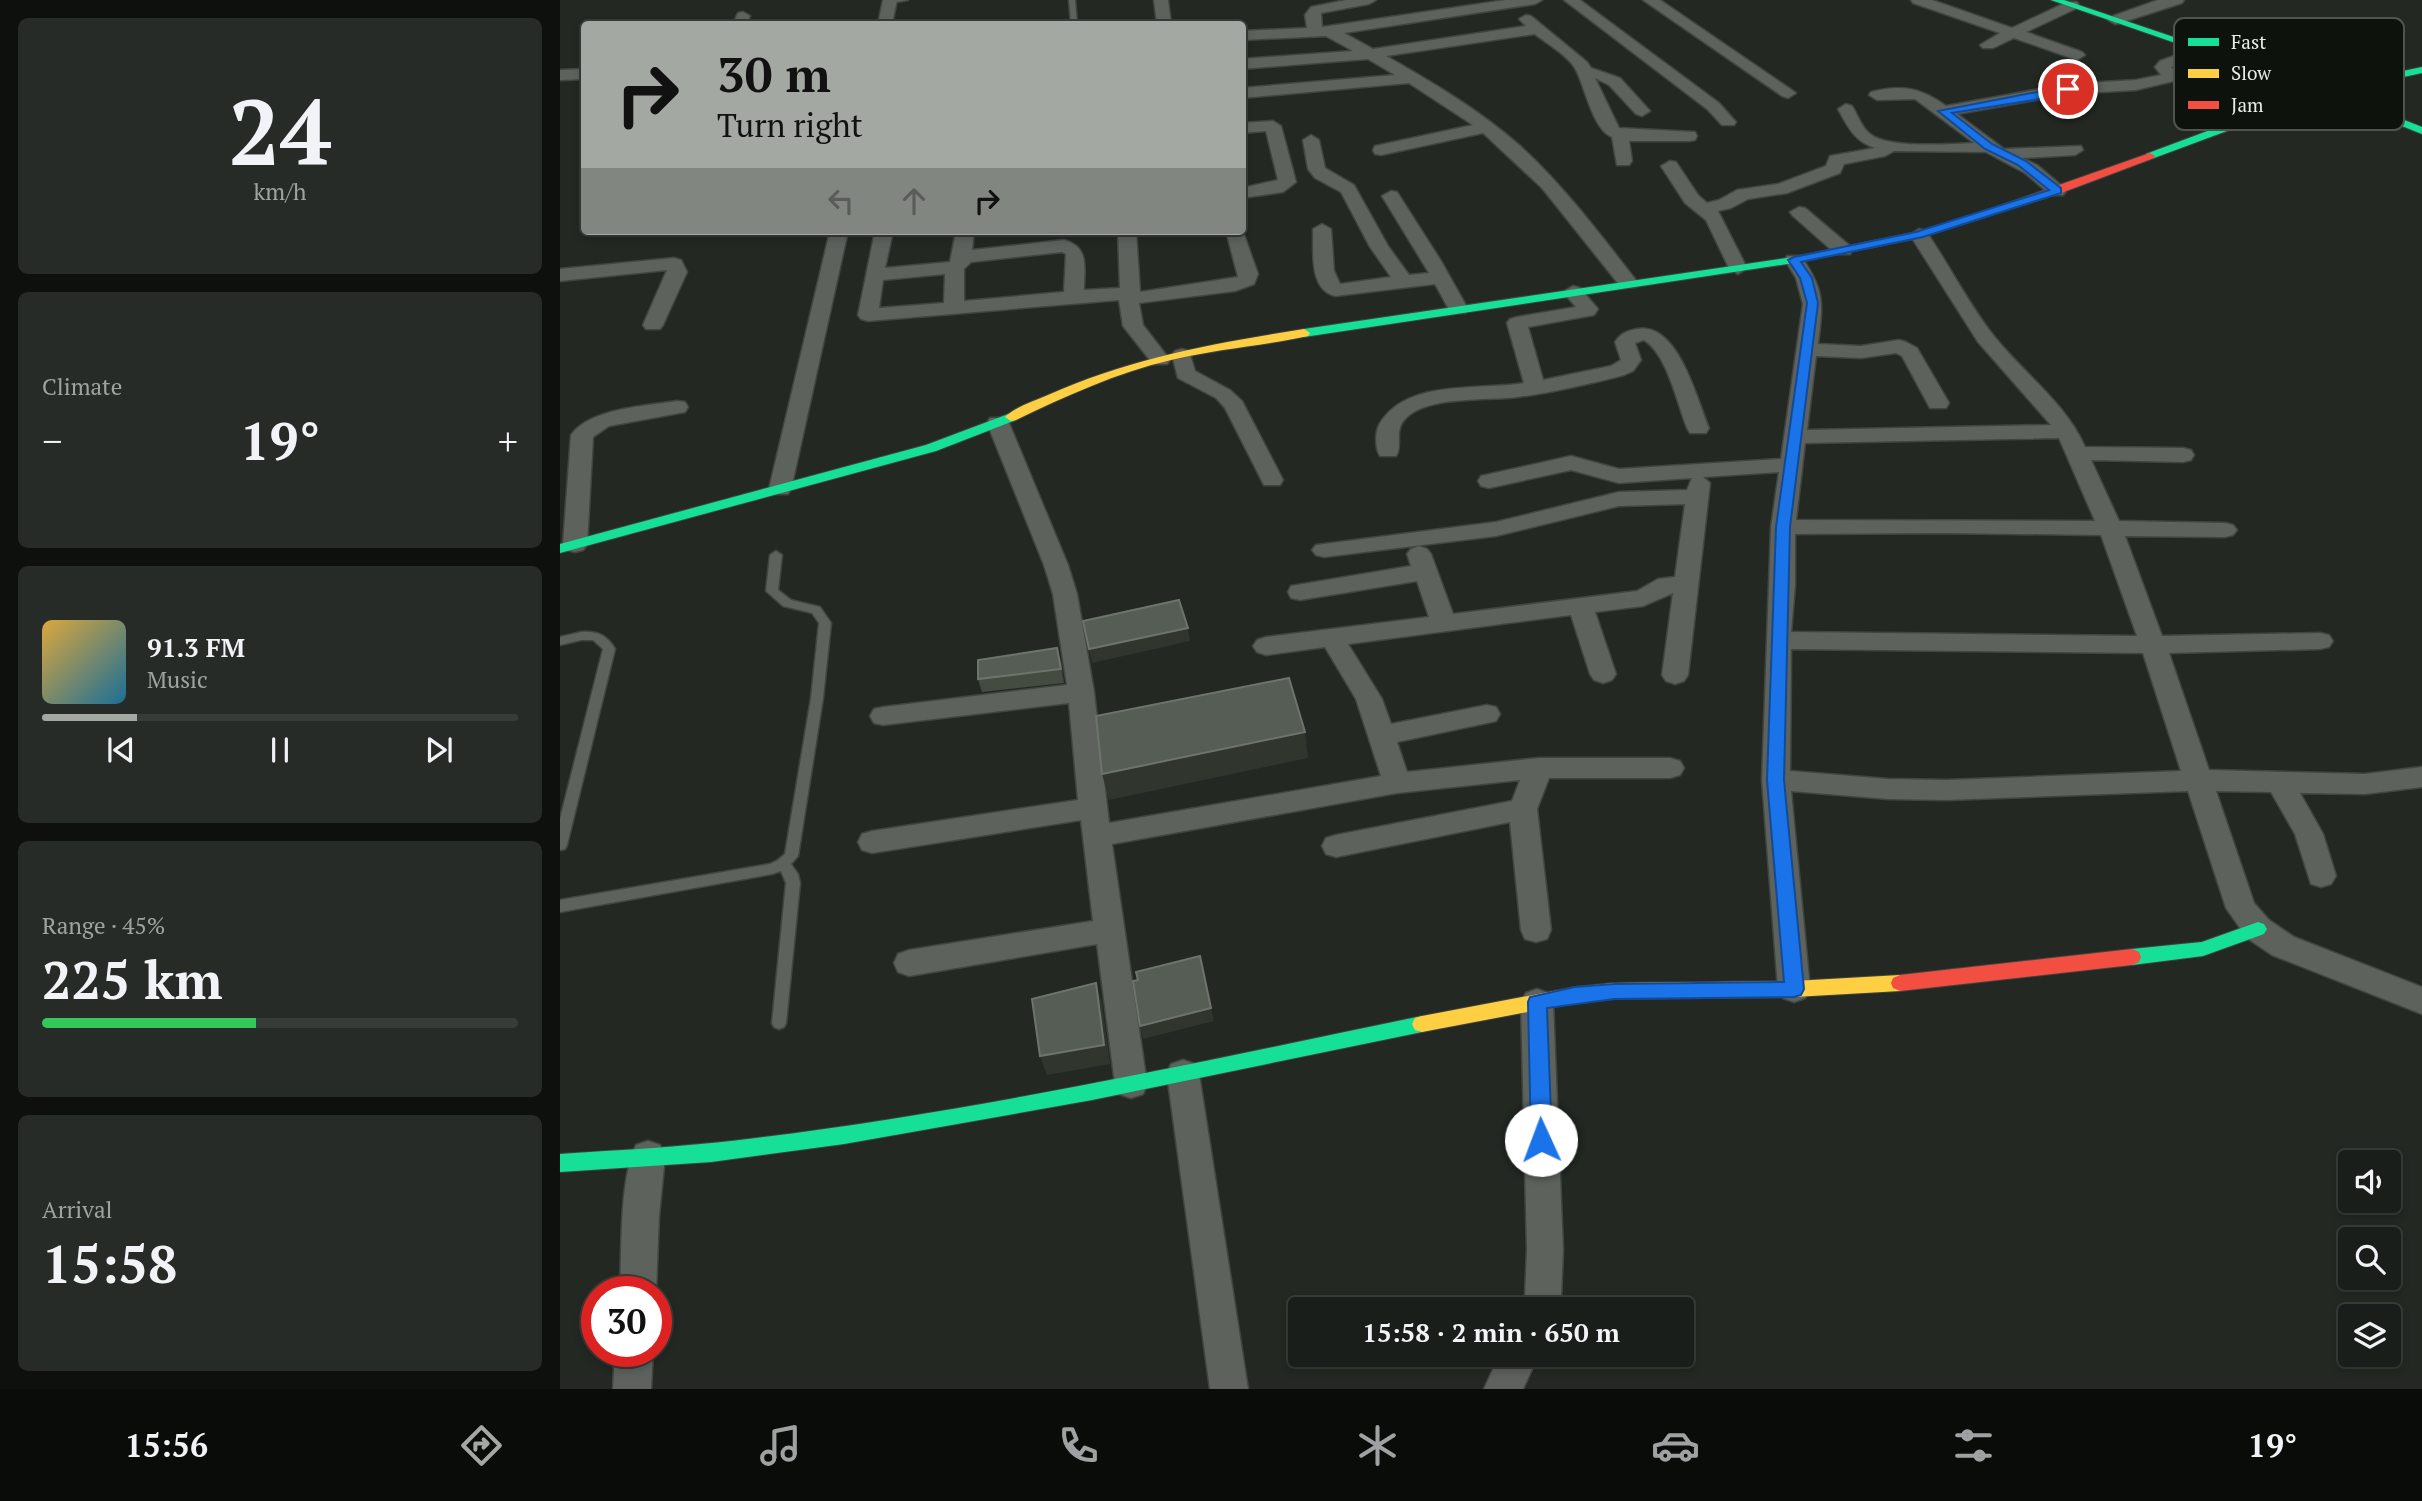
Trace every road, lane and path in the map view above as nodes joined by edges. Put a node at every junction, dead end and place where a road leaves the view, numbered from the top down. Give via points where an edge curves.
1 (890, 0) edge
2 (905, 0) edge
3 (1072, 0) edge
4 (1161, 0) edge
5 (1369, 0) edge
6 (1535, 0) edge
7 (1571, 0) edge
8 (1650, 0) edge
9 (1918, 0) edge
10 (2055, 0) edge
11 (2177, 0) edge
12 (1509, 4) junction
13 (2072, 5) junction
14 (2115, 20) junction
15 (886, 21) edge
16 (1074, 21) edge
17 (1164, 21) edge
18 (1538, 29) junction
19 (1322, 31) junction
20 (2013, 33) junction
21 (1246, 36) edge
22 (2174, 41) edge
23 (2174, 43) edge
24 (1988, 45) dead end
25 (1370, 54) junction
26 (2077, 55) dead end
27 (2174, 61) edge
28 (1246, 64) edge
29 (2422, 69) edge
30 (1585, 71) junction
31 (2404, 73) edge
32 (581, 74) edge
33 (560, 75) edge
34 (1409, 78) junction
35 (1246, 93) edge
36 (1788, 93) dead end
37 (1877, 95) dead end
38 (1846, 109) dead end
39 (1642, 111) dead end
40 (1943, 111) junction
41 (1728, 122) dead end
42 (2404, 124) edge
43 (1487, 127) junction
44 (1246, 128) edge
45 (2221, 130) edge
46 (2384, 130) edge
47 (2422, 131) edge
48 (1620, 135) junction
49 (1689, 136) dead end
50 (1311, 140) dead end
51 (1883, 144) junction
52 (2410, 145) dead end
53 (1381, 150) dead end
54 (1995, 150) junction
55 (2075, 150) dead end
56 (1623, 161) dead end
57 (1670, 166) dead end
58 (2057, 191) junction
59 (1246, 192) edge
60 (1391, 196) dead end
61 (1702, 209) junction
62 (1799, 212) dead end
63 (1322, 229) dead end
64 (838, 235) edge
65 (883, 235) edge
66 (964, 235) edge
67 (1127, 235) edge
68 (1236, 235) edge
69 (1919, 235) junction
70 (1843, 250) junction
71 (1794, 260) junction
72 (958, 262) junction
73 (1738, 268) junction
74 (560, 275) edge
75 (874, 275) junction
76 (1441, 277) junction
77 (1404, 282) junction
78 (1628, 283) junction
79 (1573, 292) junction
80 (1130, 296) junction
81 (1074, 297) junction
82 (954, 308) junction
83 (1458, 309) junction
84 (653, 325) dead end
85 (1807, 349) junction
86 (1182, 355) junction
87 (1160, 360) junction
88 (1535, 387) junction
89 (1938, 403) dead end
90 (677, 407) dead end
91 (998, 423) junction
92 (1698, 428) dead end
93 (1793, 437) junction
94 (2072, 442) junction
95 (1388, 451) dead end
96 (2183, 455) dead end
97 (1790, 465) junction
98 (1702, 471) junction
99 (1272, 480) dead end
100 (1489, 481) dead end
101 (780, 489) junction
102 (1697, 497) junction
103 (1783, 527) junction
104 (2110, 528) junction
105 (2225, 530) dead end
106 (1414, 540) junction
107 (567, 547) edge
108 (1324, 550) dead end
109 (776, 555) dead end
110 (1425, 572) junction
111 (1686, 584) junction
112 (1300, 592) dead end
113 (1581, 607) junction
114 (1444, 623) junction
115 (1332, 638) junction
116 (1778, 640) junction
117 (560, 641) edge
118 (2320, 641) dead end
119 (2153, 645) junction
120 (1266, 646) dead end
121 (1603, 674) dead end
122 (1675, 675) dead end
123 (1081, 692) junction
124 (1487, 714) dead end
125 (883, 716) dead end
126 (1380, 736) junction
127 (1539, 768) junction
128 (1670, 768) dead end
129 (2422, 777) edge
130 (1776, 780) junction
131 (2199, 780) junction
132 (1397, 783) junction
133 (2280, 783) junction
134 (1093, 808) junction
135 (1523, 809) junction
136 (1097, 836) junction
137 (872, 842) dead end
138 (560, 845) edge
139 (1336, 846) dead end
140 (783, 864) junction
141 (2320, 877) dead end
142 (560, 906) edge
143 (2258, 929) junction
144 (1110, 930) junction
145 (1536, 930) dead end
146 (909, 963) dead end
147 (1794, 989) junction
148 (2422, 1001) edge
149 (1537, 1002) junction
150 (779, 1023) dead end
151 (1183, 1074) junction
152 (1130, 1083) junction
153 (648, 1156) junction
154 (560, 1163) edge
155 (639, 1276) edge
156 (1543, 1297) edge
157 (633, 1367) edge
158 (1514, 1367) edge
159 (632, 1389) edge
160 (1229, 1389) edge
161 (1503, 1389) edge

1 - 2 lane
1 - 15 street
3 - 16 lane
4 - 17 street
5 - 19 street via 1316,10 1312,15
6 - 12 street
7 - 41 street
8 - 36 street
9 - 20 street
10 - 13 street
11 - 14 street
12 - 18 street
12 - 19 street
13 - 14 street
13 - 20 street
14 - 22 street
14 - 23 street
18 - 25 street
18 - 30 street
19 - 21 street
19 - 25 street
20 - 24 street
20 - 26 street
25 - 28 street
25 - 34 street
27 - 40 street via 2163,67 2172,76 2136,85 2068,89
29 - 31 street
30 - 39 street via 1616,81
30 - 48 street via 1608,127
32 - 33 street
34 - 35 street
34 - 43 street
37 - 40 street via 1913,93
38 - 51 street via 1861,135
40 - 54 street
42 - 47 street
43 - 53 street
43 - 78 street via 1577,218
44 - 59 street via 1273,126 1287,182
45 - 58 street
46 - 52 street
48 - 49 street
48 - 56 street
50 - 77 street via 1317,169 1348,188 1379,247
51 - 54 street
51 - 61 street via 1885,151 1836,160 1834,169 1790,186 1743,194
54 - 55 street
54 - 58 street via 2022,163
57 - 61 street
58 - 69 street
60 - 76 street
61 - 73 street via 1714,217
62 - 70 street
63 - 77 street via 1324,264 1332,289
64 - 101 street
65 - 75 street
66 - 72 street
67 - 80 street
68 - 80 street via 1247,281
69 - 70 street
69 - 94 street via 1985,338 2051,410
70 - 71 street
71 - 73 street
71 - 85 street via 1811,290
72 - 75 street
72 - 81 street via 1064,246 1075,254
72 - 82 street
73 - 78 street
74 - 84 street via 674,264 677,272
75 - 82 street via 868,315
76 - 77 street
76 - 83 street
78 - 79 street
79 - 83 street
79 - 88 street via 1587,312 1517,323
80 - 81 street
80 - 87 street via 1133,326
81 - 82 street
83 - 86 street
85 - 89 street via 1861,352 1905,348
85 - 93 street
86 - 87 street
86 - 99 street via 1189,378 1223,394 1234,406
87 - 91 street via 1084,383
88 - 92 street via 1617,371 1630,360 1627,339 1650,334 1673,363
88 - 95 street via 1419,401 1389,425 1385,432
90 - 107 street via 603,421 582,435
91 - 101 street via 930,448
91 - 123 street via 1065,594
93 - 94 street
93 - 97 street
94 - 96 street
94 - 104 street
97 - 98 street
97 - 103 street
98 - 100 street via 1619,476 1571,463
98 - 102 street
101 - 107 street
102 - 106 street via 1619,499 1521,524
102 - 111 street
103 - 104 street
103 - 116 street
104 - 105 street
104 - 119 street
106 - 108 street
106 - 110 street
109 - 140 lane via 772,591 787,603 816,610 825,623 791,856
110 - 112 street
110 - 114 street
111 - 113 street via 1667,585 1643,598
111 - 122 street
113 - 114 street
113 - 121 street
114 - 115 street
115 - 120 street
115 - 126 street via 1369,699
116 - 119 street
116 - 130 street
117 - 138 lane via 599,636 610,649
118 - 119 street
119 - 131 street
123 - 125 street
123 - 134 street
124 - 126 street
126 - 132 street
127 - 128 street
127 - 132 street
127 - 135 street
129 - 133 street via 2365,784
130 - 131 street via 1947,790
130 - 147 street
131 - 133 street
131 - 143 street via 2241,908
132 - 136 street
133 - 141 street via 2309,834
134 - 136 street
134 - 137 street
135 - 139 street
135 - 145 street
136 - 144 street
140 - 142 lane
140 - 150 lane via 793,883
143 - 147 street via 2203,948 1918,982
143 - 148 street via 2283,946
144 - 146 street
144 - 152 street
147 - 149 street via 1614,992
149 - 151 street
149 - 156 street
151 - 152 street
151 - 160 street
152 - 153 street via 758,1147
153 - 154 street
153 - 155 street
157 - 159 street
158 - 161 street

